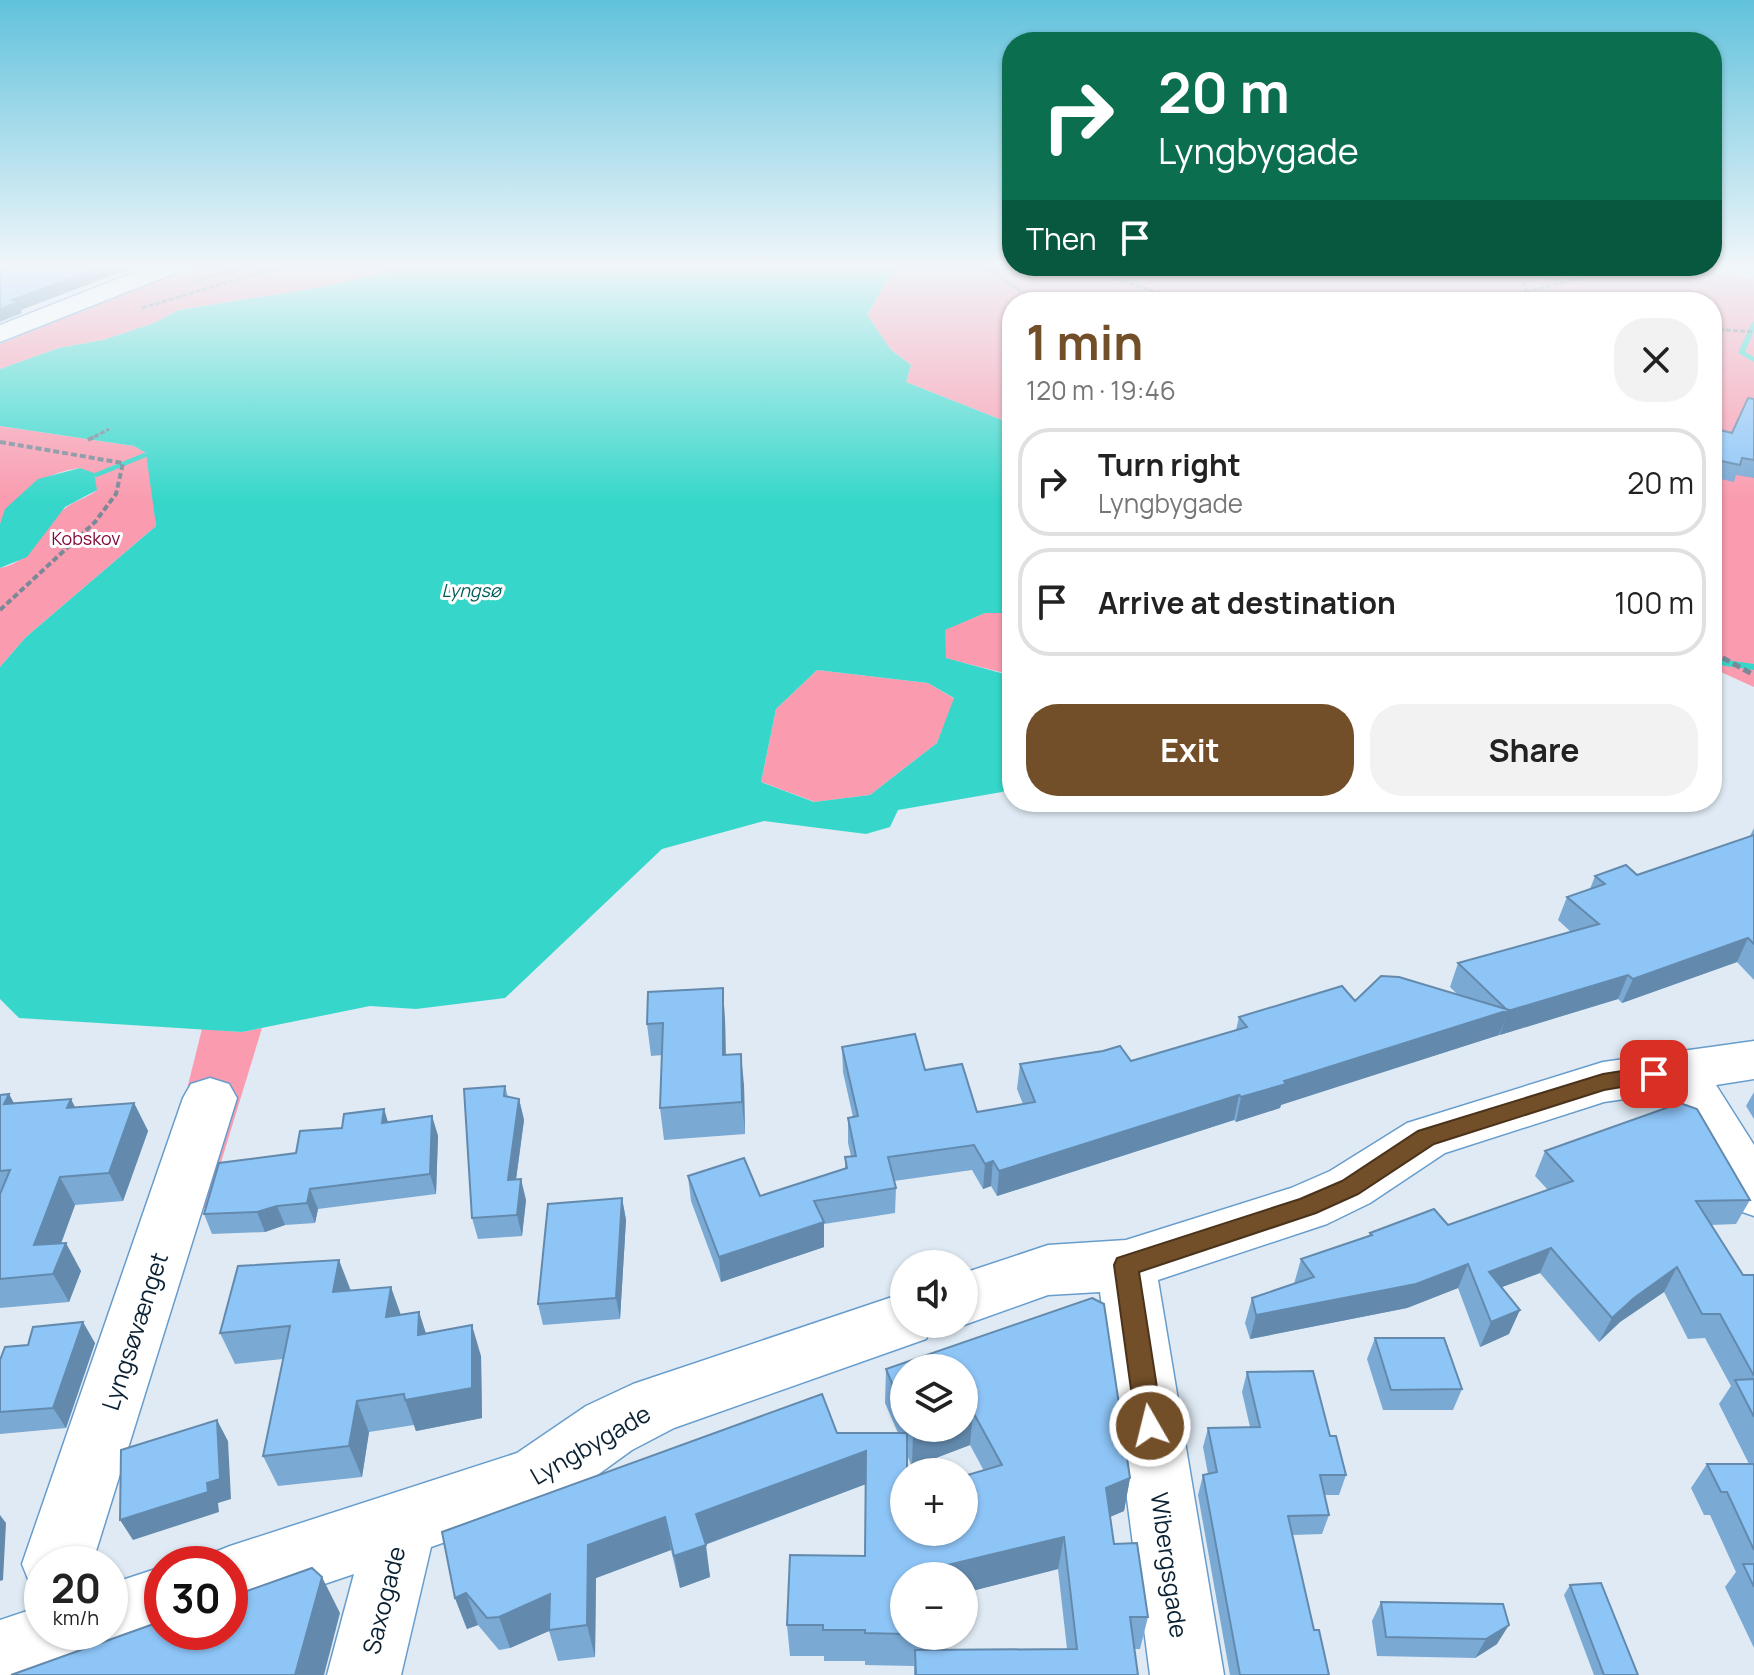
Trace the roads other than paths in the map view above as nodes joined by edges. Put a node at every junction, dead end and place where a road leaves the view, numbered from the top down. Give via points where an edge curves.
1 (1754, 1060) edge
2 (1680, 1071) junction
3 (210, 1098) dead end
4 (1754, 1193) edge
5 (1126, 1265) junction
6 (978, 1294) edge
7 (890, 1325) edge
8 (402, 1525) junction
9 (63, 1546) edge
10 (248, 1575) edge
11 (364, 1675) edge
12 (1187, 1675) edge

1 - 2 street
2 - 4 street
2 - 5 street via 1603,1082 1426,1138 1350,1187 1307,1207
3 - 9 street, Lyngsøvænget
5 - 6 street via 1048,1270
5 - 12 street, Wibergsgade
7 - 8 street, Lyngbygade via 656,1405 609,1428 536,1479
8 - 10 street, Lyngbygade
8 - 11 street, Saxogade

